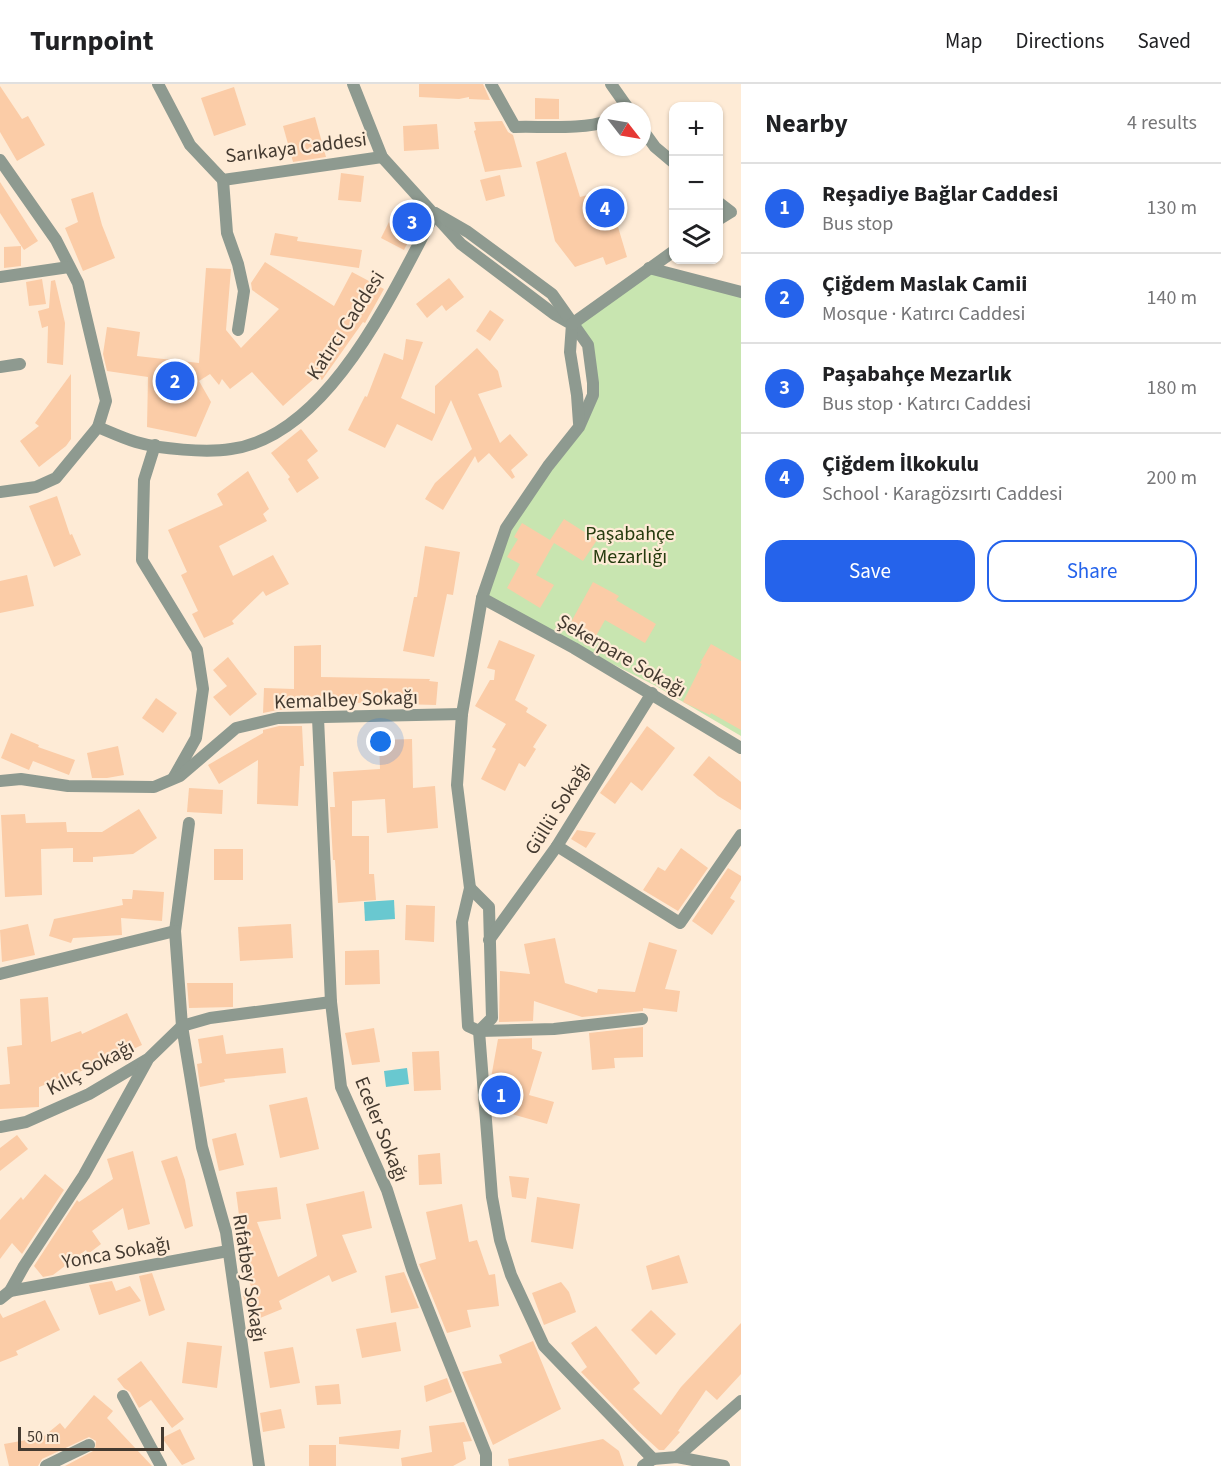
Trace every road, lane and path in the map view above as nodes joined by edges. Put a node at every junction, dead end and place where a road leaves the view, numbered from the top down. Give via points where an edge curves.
1 (158, 84) edge
2 (491, 84) edge
3 (611, 84) edge
4 (355, 87) edge
5 (623, 102) edge
6 (597, 124) edge
7 (651, 142) edge
8 (382, 157) junction
9 (669, 159) edge
10 (0, 160) edge
11 (223, 180) junction
12 (435, 213) junction
13 (669, 255) edge
14 (69, 267) junction
15 (650, 268) junction
16 (0, 277) edge
17 (741, 292) edge
18 (572, 324) junction
19 (238, 330) dead end
20 (20, 363) dead end
21 (0, 367) edge
22 (98, 427) junction
23 (579, 427) junction
24 (155, 445) junction
25 (0, 492) edge
26 (482, 598) junction
27 (652, 693) junction
28 (462, 714) junction
29 (318, 718) junction
30 (741, 748) edge
31 (172, 779) junction
32 (0, 781) edge
33 (189, 823) dead end
34 (741, 835) edge
35 (557, 846) junction
36 (470, 888) junction
37 (175, 931) junction
38 (489, 940) junction
39 (0, 974) edge
40 (331, 1002) junction
41 (642, 1019) dead end
42 (182, 1026) junction
43 (479, 1031) junction
44 (148, 1059) junction
45 (0, 1127) edge
46 (228, 1251) junction
47 (5, 1295) edge
48 (123, 1396) dead end
49 (741, 1401) edge
50 (89, 1445) dead end
51 (677, 1457) junction
52 (648, 1462) edge
53 (46, 1466) edge
54 (161, 1466) edge
55 (259, 1466) edge
56 (486, 1466) edge
57 (724, 1466) edge

1 - 11 street, Sarıkaya Caddesi via 190,145
2 - 6 street via 515,127
3 - 5 street
4 - 8 street
7 - 9 street
8 - 11 street, Sarıkaya Caddesi
8 - 12 street
10 - 14 street via 56,240
11 - 19 street via 227,233 244,291
12 - 18 street via 461,244
12 - 24 street, Katırcı Caddesi via 379,317 312,408 272,436 232,449 193,450
13 - 15 street
14 - 16 street
14 - 22 street via 78,283 106,401
15 - 17 street
15 - 18 street
18 - 23 street via 570,352
18 - 23 street via 588,345 593,384 593,396
20 - 21 street
22 - 24 street, Katırcı Caddesi
22 - 25 street via 56,478 36,487
23 - 26 street via 506,528
24 - 31 street via 144,480 142,560 197,650 203,689 196,738
26 - 27 street, Şekerpare Sokağı
26 - 28 street
27 - 30 street, Şekerpare Sokağı
27 - 35 street, Güllü Sokağı
28 - 29 street, Kemalbey Sokağı
28 - 36 street via 458,785
29 - 31 street, Kemalbey Sokağı via 278,718 236,728
29 - 40 street, Eceler Sokağı
31 - 32 street, Kemalbey Sokağı via 154,788
33 - 37 street, Rıfatbey Sokağı
34 - 35 street via 680,923
35 - 38 street, Güllü Sokağı
36 - 38 street via 489,907
36 - 43 street via 462,922 468,1026
37 - 39 street
37 - 42 street, Rıfatbey Sokağı
38 - 43 street via 492,1018
40 - 42 street, Kılıç Sokağı via 210,1018
40 - 56 street, Eceler Sokağı via 341,1087 387,1190 412,1269 486,1454
41 - 43 street via 554,1029
42 - 44 street, Kılıç Sokağı
42 - 46 street, Rıfatbey Sokağı via 202,1148
43 - 52 street via 492,1197 511,1275 544,1346
44 - 45 street, Kılıç Sokağı via 89,1094 26,1122
44 - 47 street via 84,1175
46 - 47 street, Yonca Sokağı
46 - 55 street, Rıfatbey Sokağı
48 - 54 street
49 - 51 street
50 - 53 street
51 - 52 street
51 - 57 street

